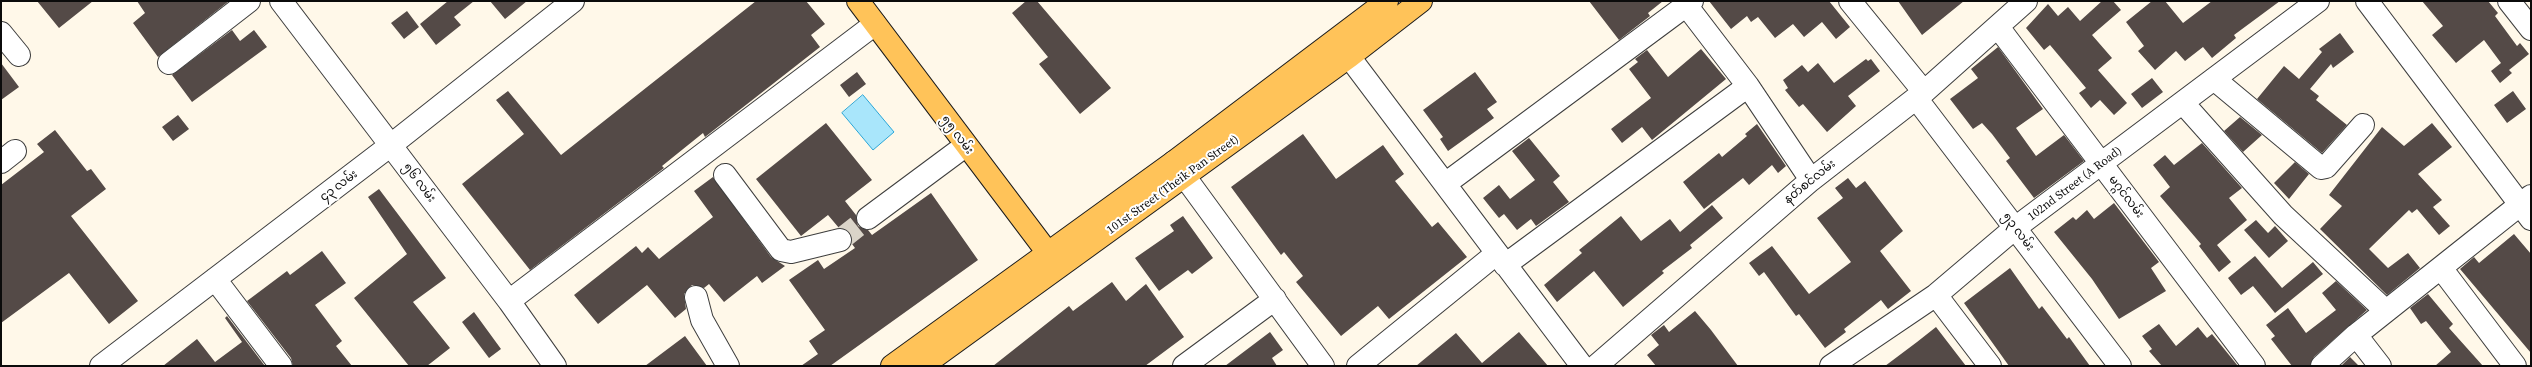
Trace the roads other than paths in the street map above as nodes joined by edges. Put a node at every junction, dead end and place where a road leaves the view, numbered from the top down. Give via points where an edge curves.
1 (249, 1) edge
2 (281, 1) edge
3 (573, 1) edge
4 (858, 1) edge
5 (1387, 1) edge
6 (1421, 1) edge
7 (1850, 1) edge
8 (2026, 1) edge
9 (2318, 1) edge
10 (2367, 1) edge
11 (2509, 1) edge
12 (1687, 2) edge
13 (875, 24) junction
14 (1998, 27) junction
15 (2531, 30) edge
16 (1, 33) edge
17 (1336, 39) junction
18 (19, 55) dead end
19 (1350, 56) junction
20 (169, 63) dead end
21 (2214, 79) junction
22 (1748, 86) junction
23 (1920, 95) junction
24 (2183, 103) junction
25 (2363, 125) dead end
26 (391, 146) junction
27 (965, 146) junction
28 (2102, 164) junction
29 (1180, 169) junction
30 (725, 175) dead end
31 (1811, 180) junction
32 (1445, 184) junction
33 (2527, 206) edge
34 (868, 218) tunnel mouth
35 (2015, 228) junction
36 (840, 240) tunnel mouth
37 (1053, 260) junction
38 (1501, 260) junction
39 (2441, 268) junction
40 (215, 279) junction
41 (1936, 295) junction
42 (696, 297) dead end
43 (1275, 299) junction
44 (509, 301) junction
45 (2386, 312) junction
46 (2356, 335) junction
47 (1854, 359) edge
48 (924, 361) edge
49 (101, 366) edge
50 (281, 366) edge
51 (555, 366) edge
52 (728, 366) edge
53 (892, 366) edge
54 (1184, 366) edge
55 (1323, 366) edge
56 (1358, 366) edge
57 (1582, 366) edge
58 (1596, 366) edge
59 (1831, 366) edge
60 (1990, 366) edge
61 (2120, 366) edge
62 (2254, 366) edge
63 (2322, 366) edge
64 (2380, 366) edge
65 (2515, 366) edge

1 - 20 street
2 - 26 street, ၅၆ လမ်း
3 - 26 street, ၄၃ လမ်း
4 - 13 main road, ၅၅ လမ်း
5 - 17 main road, 101st Street (Theik Pan Street)
6 - 19 main road, 101st Street (Theik Pan Street)
7 - 23 street, ၅၃ လမ်း
8 - 14 street, နတ်စင်လမ်း
9 - 21 street, 102nd Street (A Road)
10 - 33 street
11 - 15 street
12 - 22 street
12 - 32 street
13 - 27 main road, ၅၅ လမ်း
13 - 44 street
14 - 23 street, နတ်စင်လမ်း
14 - 28 street, မဂ္ဂင်လမ်း
16 - 18 street
17 - 19 street
17 - 29 main road, 101st Street (Theik Pan Street)
19 - 29 main road, 101st Street (Theik Pan Street)
19 - 32 street
21 - 24 street, 102nd Street (A Road)
21 - 25 street via 2321,168 2326,167
22 - 31 street
22 - 38 street
23 - 31 street, နတ်စင်လမ်း
23 - 35 street, ၅၃ လမ်း
24 - 28 street, 102nd Street (A Road)
24 - 45 street via 2283,215
26 - 40 street, ၄၃ လမ်း
26 - 44 street, ၅၆ လမ်း
27 - 34 street
27 - 37 main road, ၅၅ လမ်း
28 - 35 street, 102nd Street (A Road)
28 - 62 street, မဂ္ဂင်လမ်း
29 - 37 main road, 101st Street (Theik Pan Street)
29 - 43 street
30 - 36 street via 781,250 791,252
31 - 58 street, နတ်စင်လမ်း
32 - 38 street
33 - 39 street
35 - 41 street, 102nd Street (A Road)
35 - 61 street, ၅၃ လမ်း
37 - 48 main road, 101st Street (Theik Pan Street)
38 - 56 street
38 - 57 street
39 - 45 street
39 - 65 street
40 - 49 street, ၄၃ လမ်း
40 - 50 street
41 - 47 street, 102nd Street (A Road)
41 - 60 street
42 - 52 street via 702,320
43 - 54 street
43 - 55 street
44 - 51 street, ၅၆ လမ်း
45 - 46 street
46 - 63 street
46 - 64 street
47 - 59 street, 102nd Street (A Road)
48 - 53 main road, 101st Street (Theik Pan Street)

